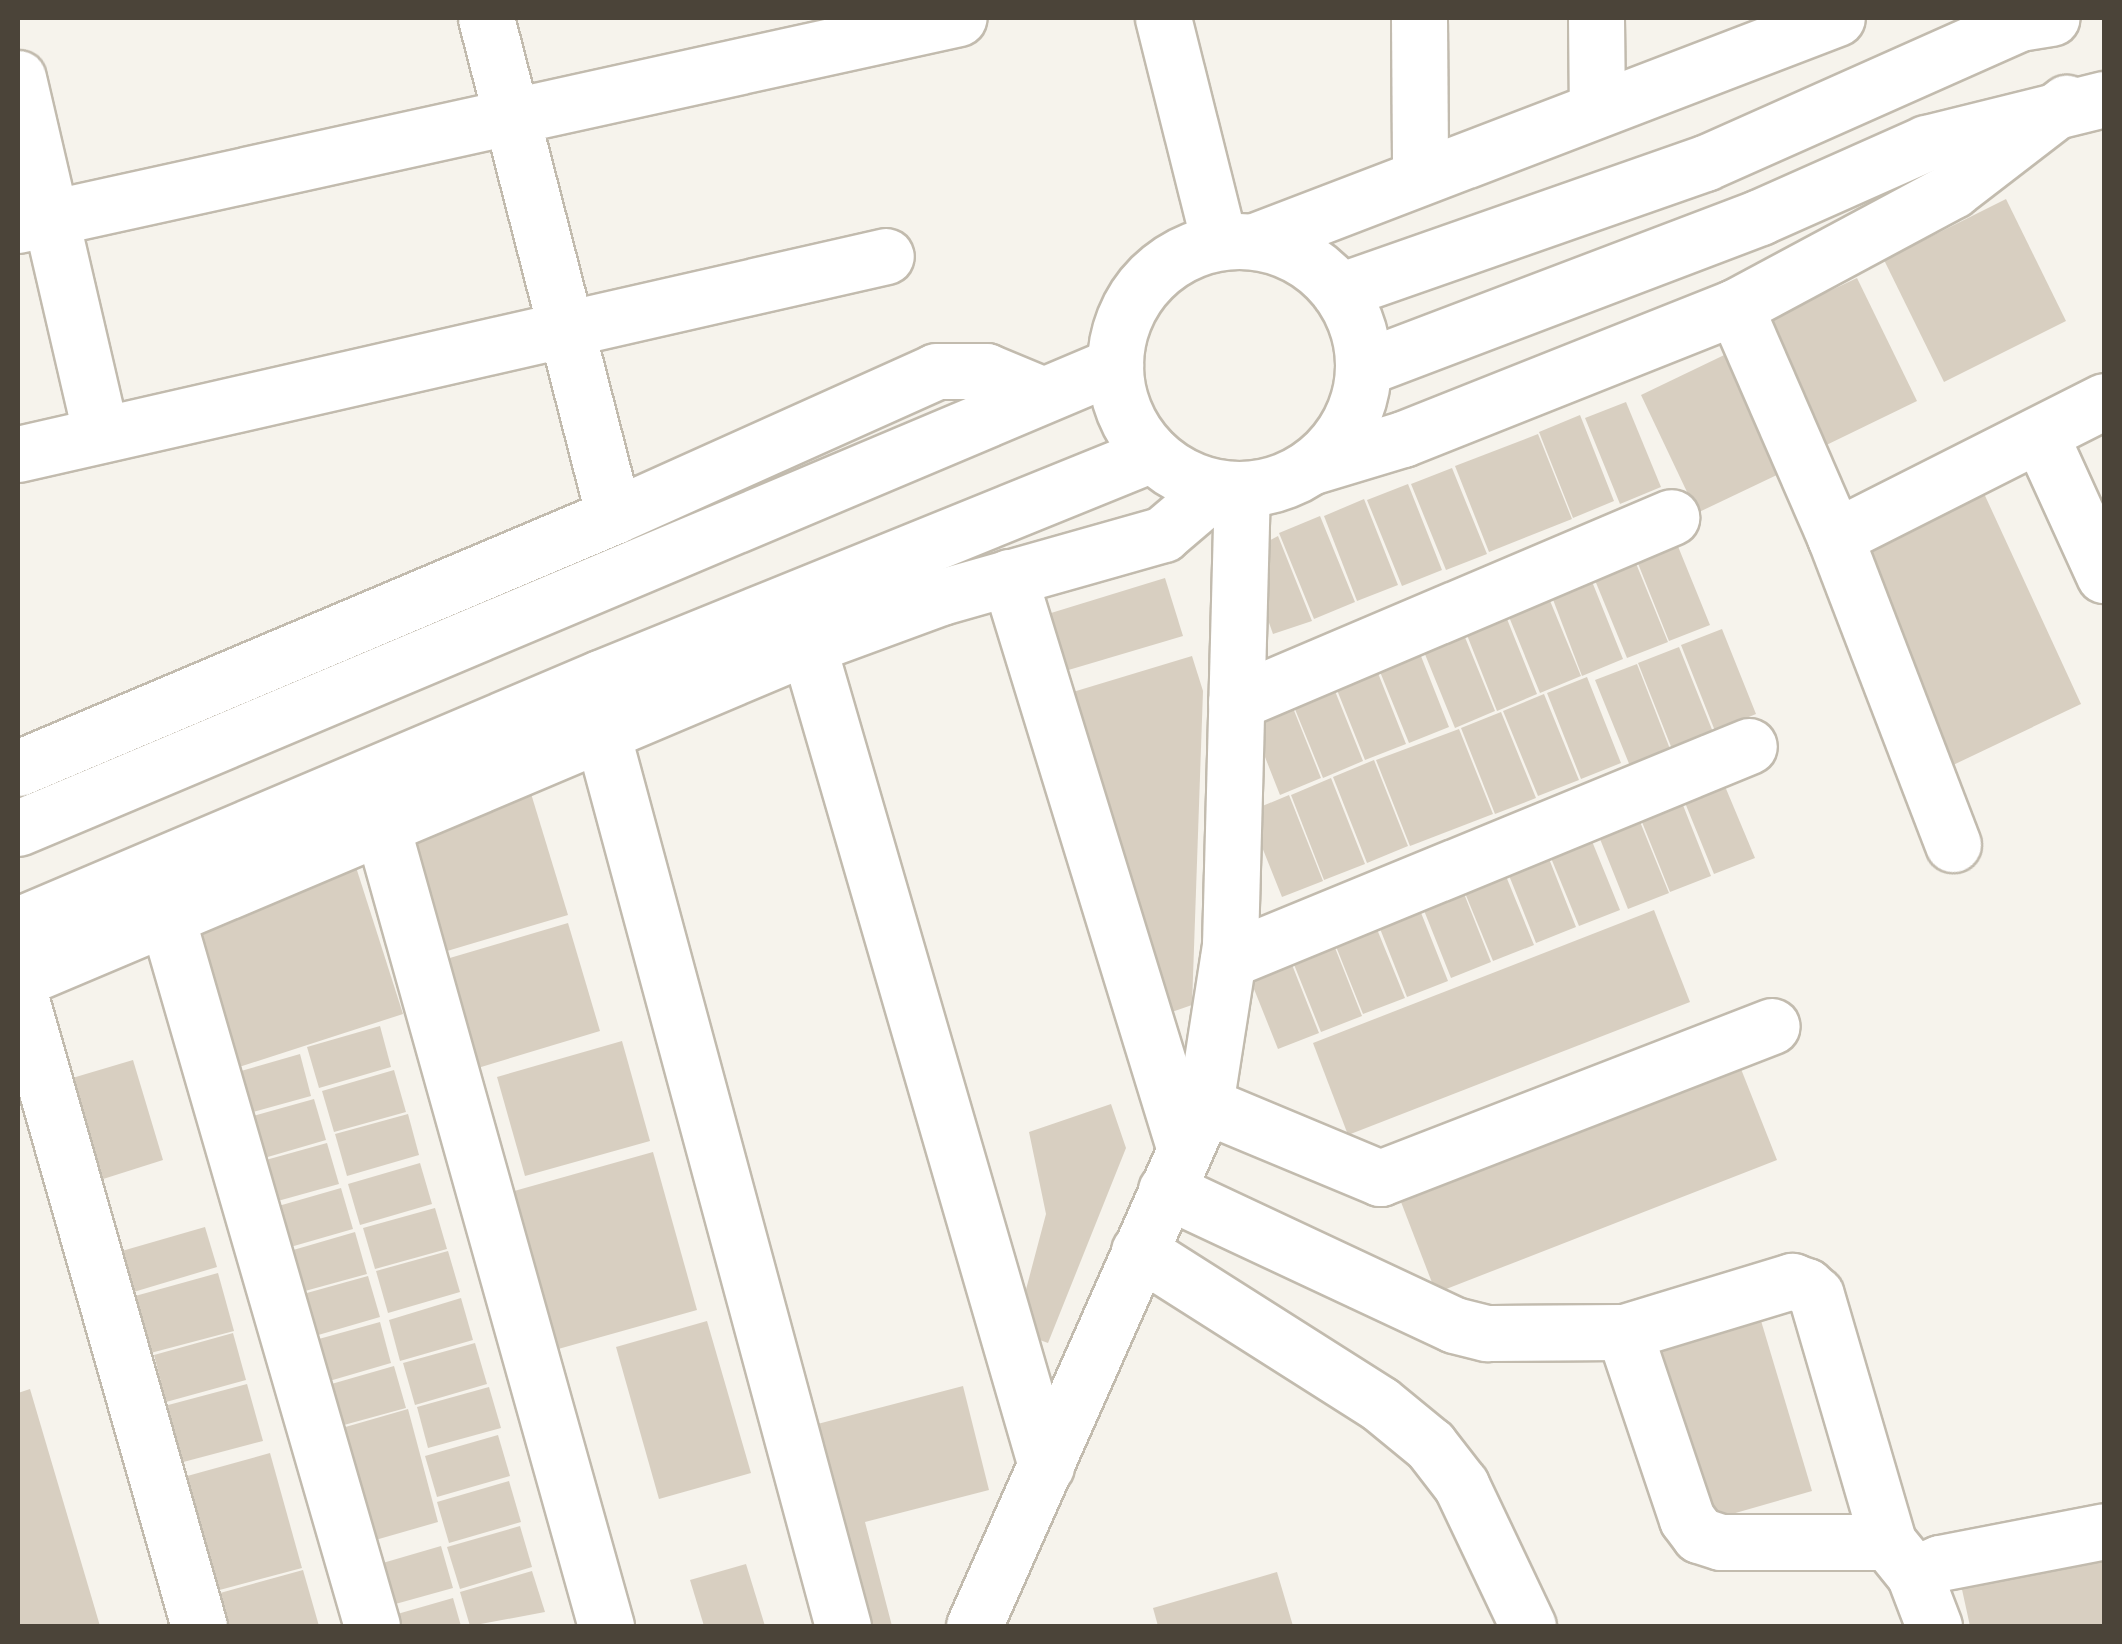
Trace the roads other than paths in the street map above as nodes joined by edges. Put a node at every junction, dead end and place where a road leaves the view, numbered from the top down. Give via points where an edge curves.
1 (486, 18) edge
2 (959, 18) edge
3 (1163, 18) edge
4 (1419, 18) edge
5 (1596, 18) edge
6 (1837, 18) edge
7 (2028, 19) edge
8 (1712, 40) edge
9 (18, 78) edge
10 (2085, 101) edge
11 (1597, 108) junction
12 (512, 119) junction
13 (1420, 176) junction
14 (33, 222) edge
15 (1237, 241) junction
16 (886, 256) dead end
17 (1339, 291) junction
18 (1735, 306) junction
19 (565, 326) junction
20 (1115, 365) junction
21 (1363, 368) junction
22 (1041, 394) junction
23 (2104, 401) edge
24 (101, 434) junction
25 (2041, 438) junction
26 (18, 454) edge
27 (1152, 454) junction
28 (1310, 467) junction
29 (1230, 489) junction
30 (614, 516) junction
31 (1671, 516) dead end
32 (1835, 537) junction
33 (2104, 575) edge
34 (1010, 577) junction
35 (808, 646) junction
36 (1236, 702) junction
37 (602, 733) junction
38 (1749, 746) dead end
39 (18, 768) edge
40 (382, 827) junction
41 (18, 828) edge
42 (1953, 844) dead end
43 (166, 914) junction
44 (18, 925) edge
45 (1228, 960) junction
46 (18, 980) edge
47 (18, 989) edge
48 (1772, 1026) dead end
49 (1185, 1147) junction
50 (1139, 1252) junction
51 (1624, 1332) junction
52 (1046, 1466) junction
53 (2104, 1531) edge
54 (1901, 1558) junction
55 (199, 1626) edge
56 (372, 1626) edge
57 (606, 1626) edge
58 (843, 1626) edge
59 (974, 1626) edge
60 (1528, 1626) edge
61 (1934, 1626) edge

1 - 12 street
2 - 12 street
3 - 15 street
4 - 13 street
5 - 11 street
6 - 8 street
7 - 17 street via 1705,163
8 - 11 street
9 - 14 street
10 - 18 street via 1953,190
10 - 21 street via 1926,143 1760,217
11 - 13 street
12 - 14 street
12 - 19 street
13 - 15 street
14 - 24 street
15 - 17 street via 1300,258
15 - 20 street via 1184,252 1155,273 1132,300
16 - 19 street
17 - 21 street via 1357,328
18 - 28 street via 1402,439
18 - 32 street
19 - 24 street
19 - 30 street
20 - 22 street
20 - 27 street via 1119,398
21 - 28 street via 1349,419 1336,443
22 - 30 street via 986,371 936,370
22 - 41 street
23 - 25 street
24 - 26 street
25 - 32 street
25 - 33 street
27 - 29 street via 1193,481
27 - 44 street
28 - 29 street via 1278,484
29 - 34 street via 1163,534
29 - 36 street
30 - 39 street
31 - 36 street
32 - 42 street
34 - 35 street
34 - 49 street
35 - 37 street
35 - 52 street
36 - 45 street
37 - 40 street
37 - 58 street
38 - 45 street
40 - 43 street
40 - 57 street
43 - 46 street
43 - 56 street
45 - 49 street
47 - 55 street
48 - 49 street via 1380,1178
49 - 50 street
49 - 51 street via 1454,1326 1487,1333
50 - 52 street
50 - 60 street via 1380,1404 1430,1446 1461,1485
51 - 54 street via 1699,1535
51 - 54 street via 1792,1281 1806,1286 1816,1296
52 - 59 street
53 - 54 street via 1940,1563
54 - 61 street

